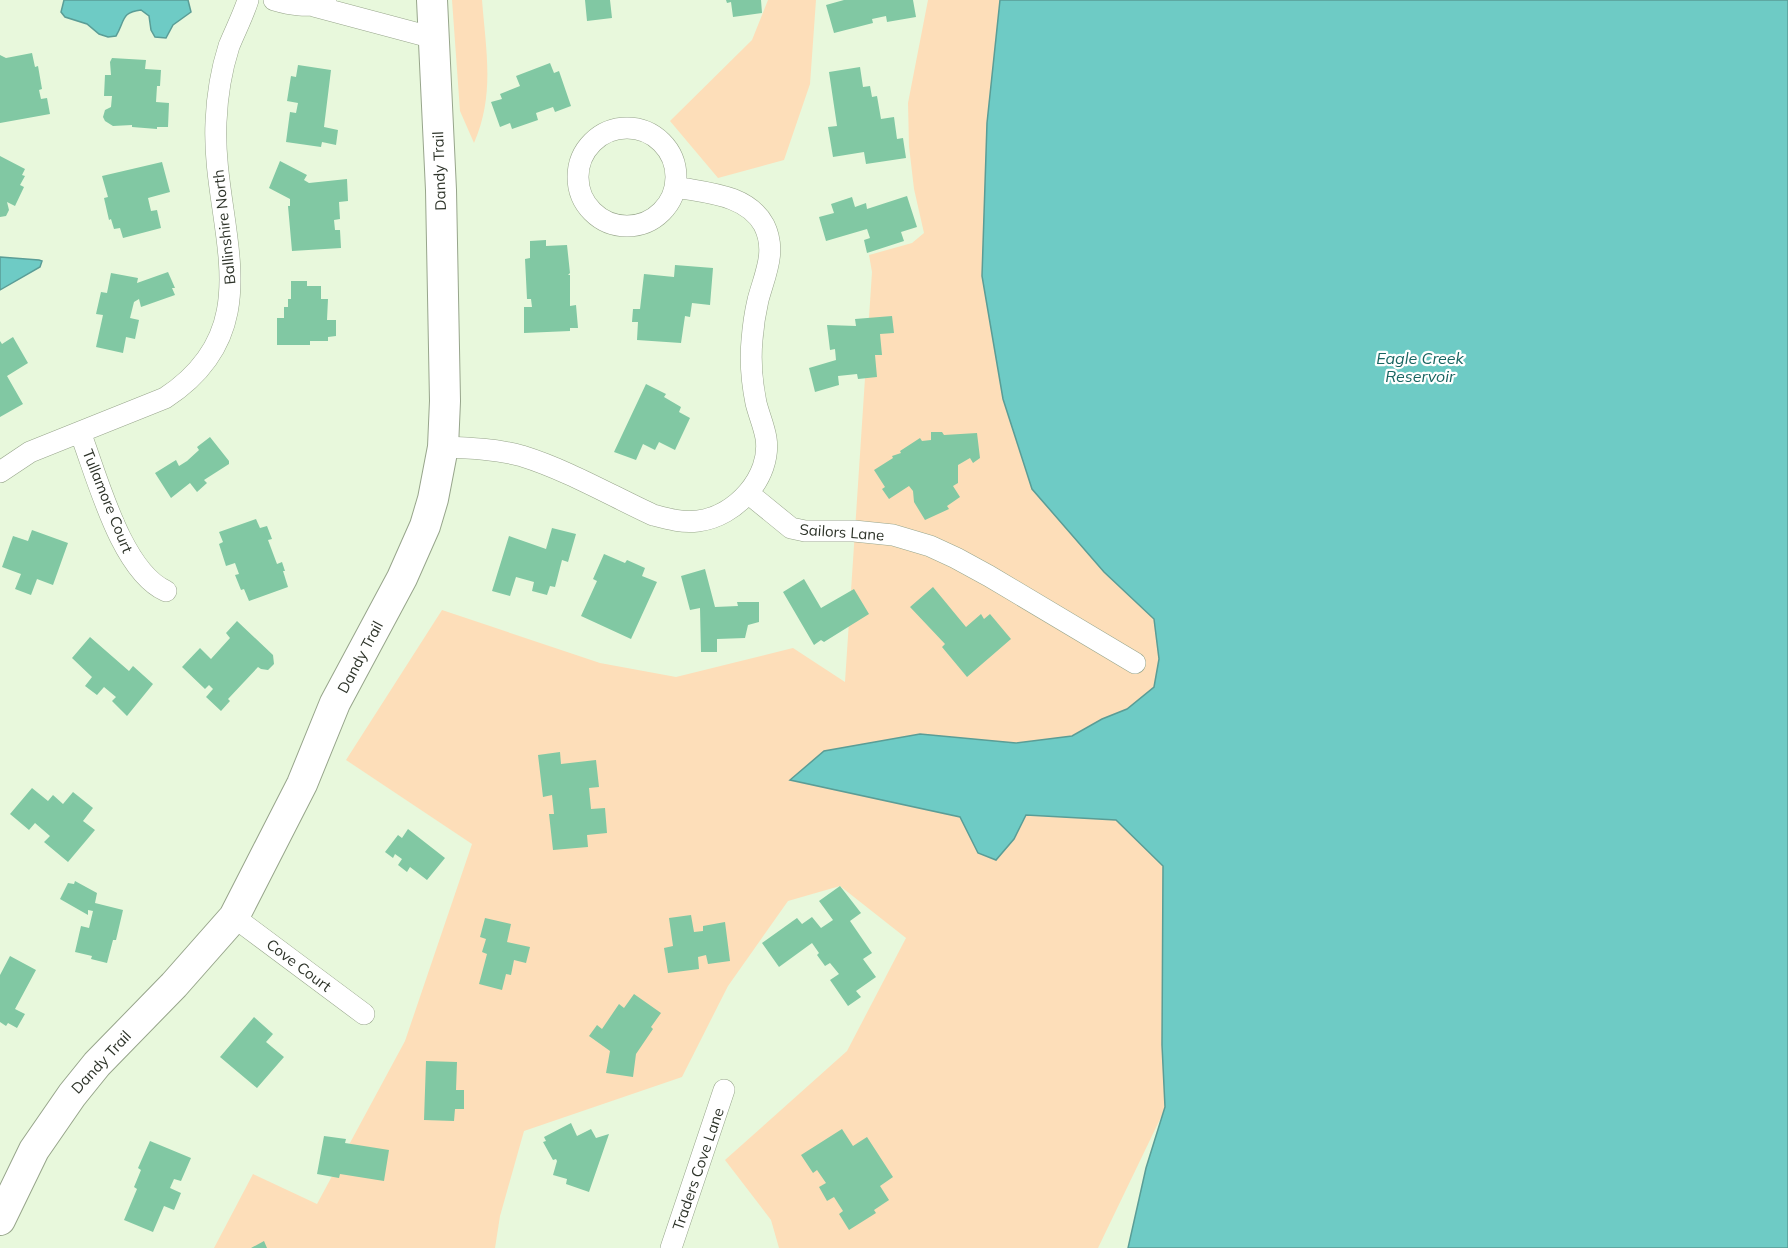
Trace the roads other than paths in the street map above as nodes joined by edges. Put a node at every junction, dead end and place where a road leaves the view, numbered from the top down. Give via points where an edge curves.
1 (248, 0) edge
2 (274, 0) edge
3 (432, 0) edge
4 (323, 3) edge
5 (434, 38) junction
6 (676, 187) junction
7 (80, 432) junction
8 (444, 447) junction
9 (0, 472) edge
10 (748, 493) junction
11 (166, 591) dead end
12 (1136, 663) dead end
13 (234, 917) junction
14 (364, 1014) dead end
15 (724, 1090) dead end
16 (0, 1220) edge
17 (671, 1248) edge

1 - 7 street, Ballinshire North via 224,65 217,105 216,154 231,279 220,334 206,359 173,393 157,403
2 - 4 street via 288,4
3 - 5 street, Dandy Trail
4 - 5 street
5 - 8 street, Dandy Trail
6 - 6 street via 655,218 641,224 618,225 597,216 587,205 579,184 579,169 587,148 598,138 611,130 633,128 655,136 666,147 673,158
6 - 10 street via 734,199 758,217 770,244 770,263 758,300 752,348 753,387 766,451 761,473
7 - 9 street, Ballinshire North via 30,452
7 - 11 street, Tullamore Court via 125,548 148,577
8 - 10 street via 520,456 671,520 709,519
8 - 13 street, Dandy Trail via 418,544 335,703 302,784
10 - 12 street, Sailors Lane via 791,528 893,535 930,546
13 - 14 street, Cove Court
13 - 16 street, Dandy Trail via 72,1095 34,1150
15 - 17 street, Traders Cove Lane

